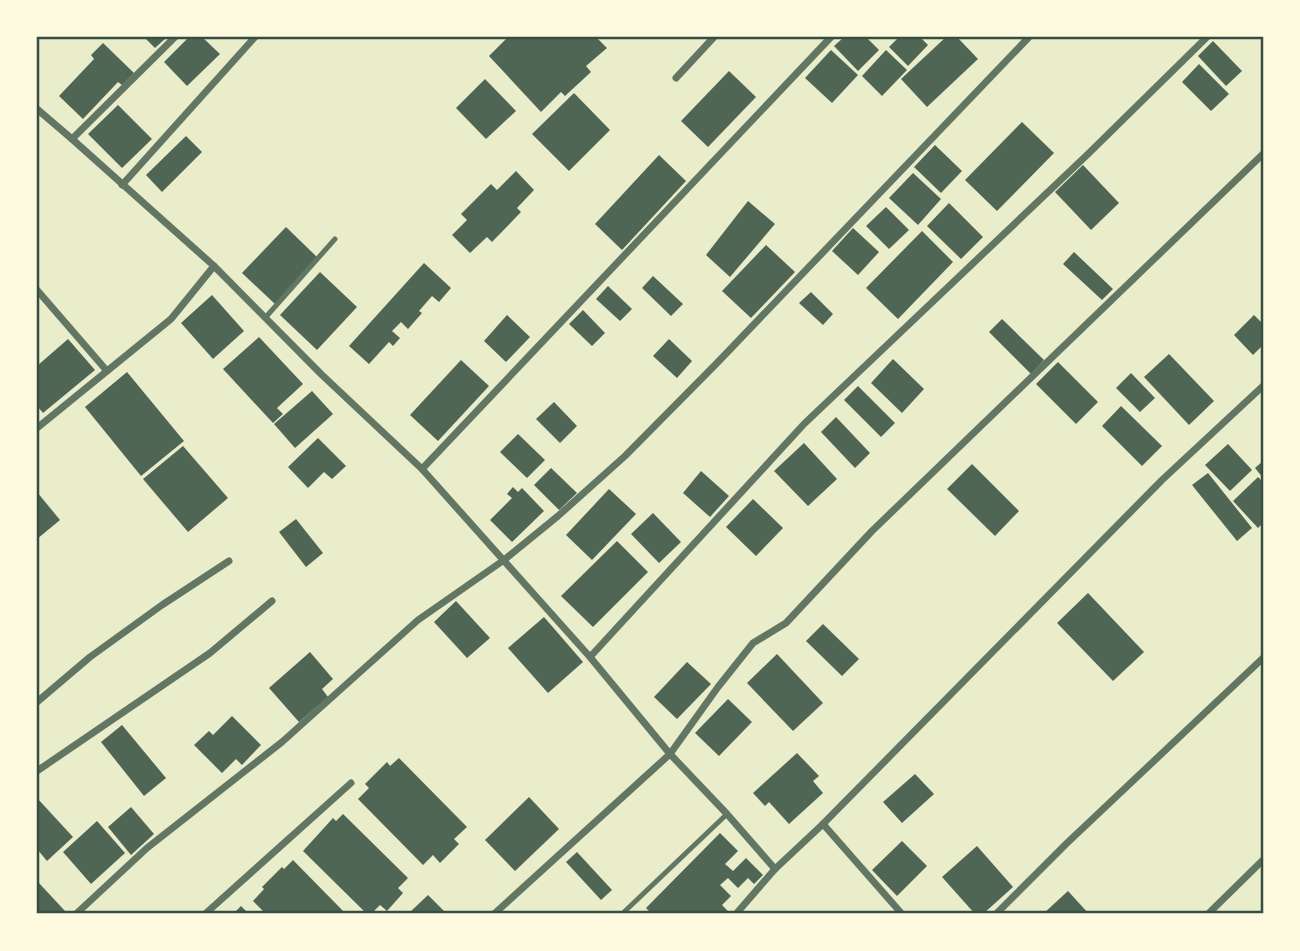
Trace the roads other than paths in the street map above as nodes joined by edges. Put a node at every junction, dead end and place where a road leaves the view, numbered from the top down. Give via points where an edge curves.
1 (175, 37) edge
2 (256, 37) edge
3 (715, 37) edge
4 (831, 37) edge
5 (1029, 37) edge
6 (1208, 37) edge
7 (676, 78) dead end
8 (37, 109) edge
9 (72, 139) junction
10 (1263, 154) edge
11 (122, 185) junction
12 (335, 239) dead end
13 (214, 266) junction
14 (37, 290) edge
15 (265, 318) junction
16 (107, 371) junction
17 (1263, 386) edge
18 (37, 428) edge
19 (422, 469) junction
20 (504, 560) junction
21 (229, 561) dead end
22 (272, 601) dead end
23 (590, 656) junction
24 (1263, 658) edge
25 (37, 702) edge
26 (670, 754) junction
27 (37, 771) edge
28 (351, 783) dead end
29 (727, 814) junction
30 (823, 824) junction
31 (1263, 860) edge
32 (775, 869) junction
33 (76, 914) edge
34 (205, 914) edge
35 (494, 914) edge
36 (622, 914) edge
37 (736, 914) edge
38 (902, 914) edge
39 (996, 914) edge
40 (1208, 914) edge

1 - 9 street
2 - 11 street
3 - 7 street
4 - 19 street
5 - 20 street via 625,456
6 - 23 street via 804,424
8 - 9 street
9 - 11 street
10 - 26 street via 872,531 786,623 753,643
11 - 13 street
12 - 15 lane
13 - 15 street
13 - 16 street via 171,319
14 - 16 street
15 - 19 street
16 - 18 street
17 - 30 street via 1162,480
19 - 20 street
20 - 23 street
20 - 33 street via 418,620 282,742 147,848
21 - 25 street via 90,657
22 - 27 street via 210,653
23 - 26 street
24 - 39 street
26 - 29 street
26 - 35 street
28 - 34 street
29 - 32 street
29 - 36 lane
30 - 32 street
30 - 38 street
31 - 40 street
32 - 37 street

